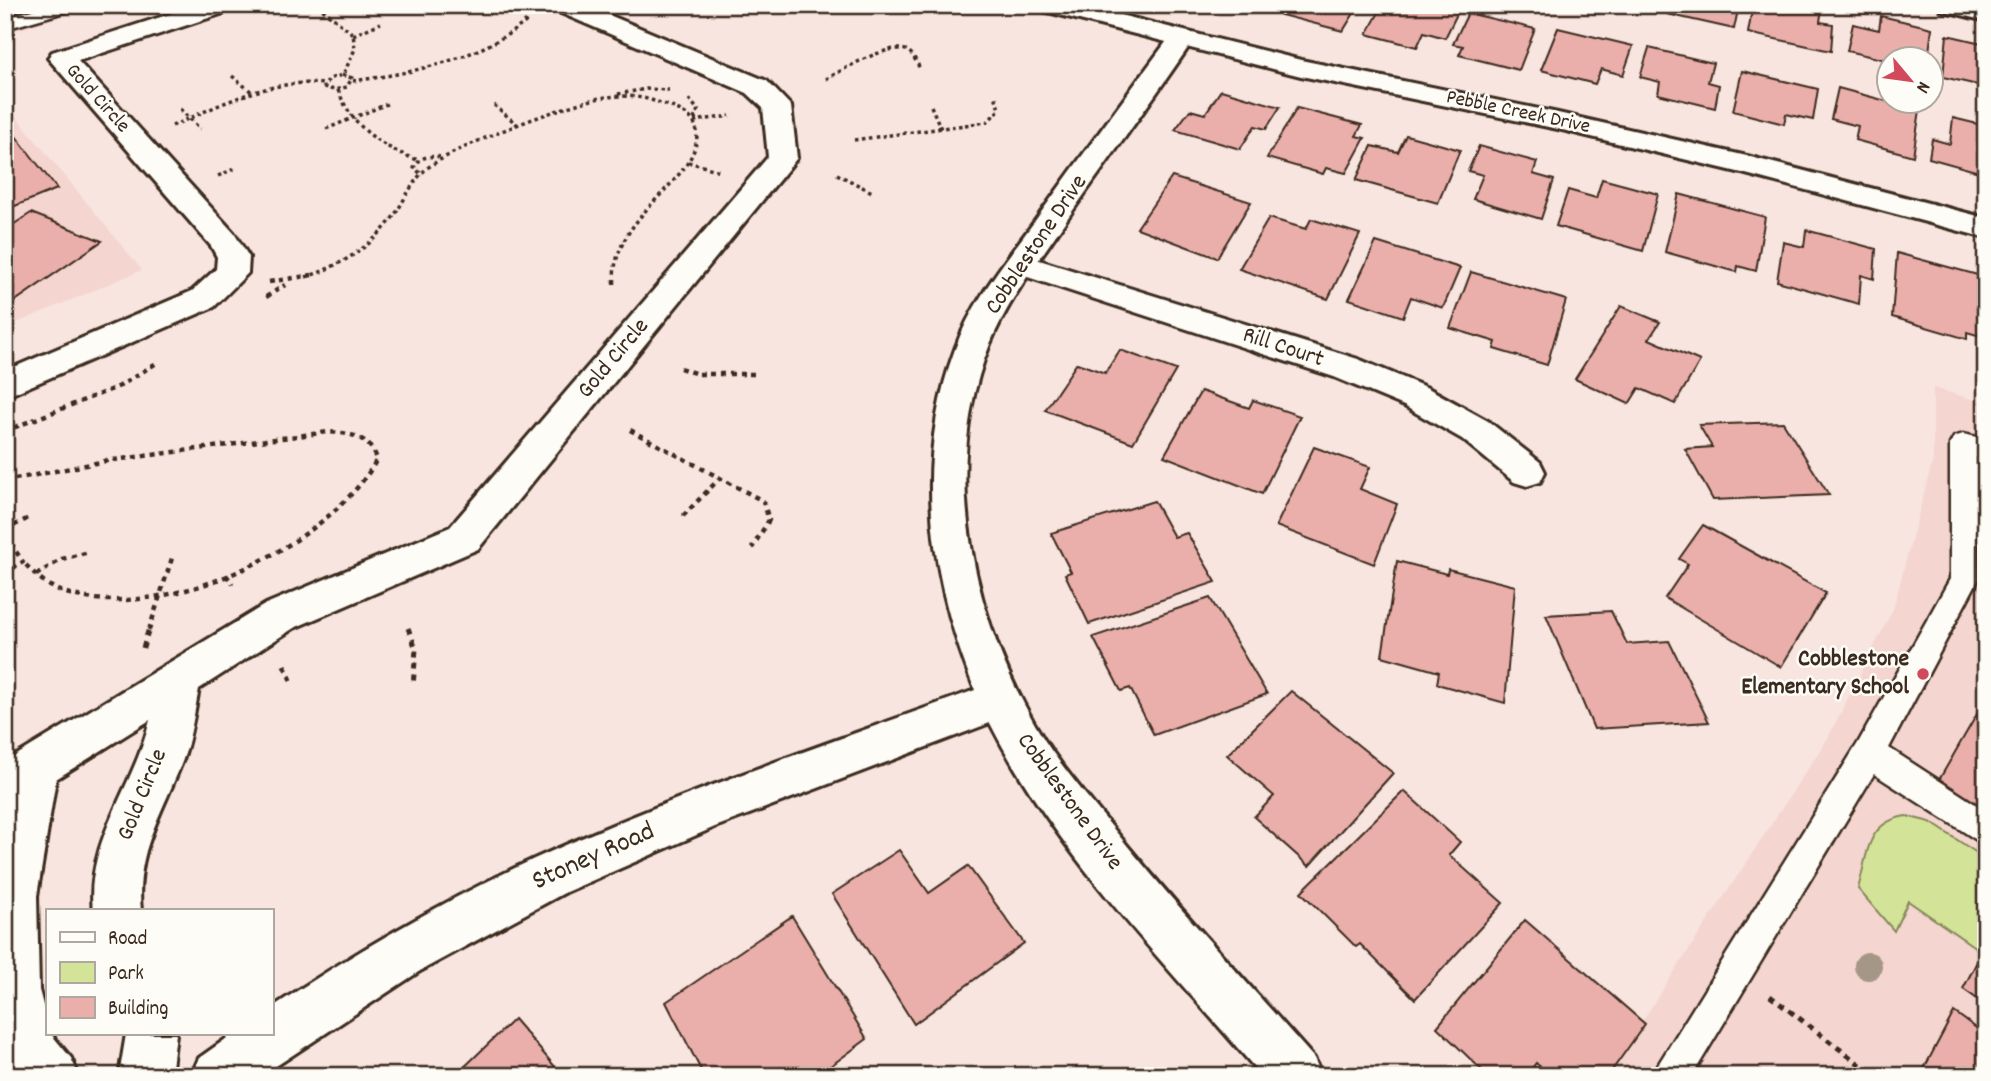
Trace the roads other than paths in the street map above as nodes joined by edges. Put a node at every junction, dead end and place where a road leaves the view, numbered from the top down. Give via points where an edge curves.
1 (69, 5) edge
2 (224, 5) edge
3 (564, 5) edge
4 (1049, 5) edge
5 (1950, 5) edge
6 (1986, 13) edge
7 (5, 24) edge
8 (1181, 39) junction
9 (1986, 228) edge
10 (1020, 264) junction
11 (5, 385) edge
12 (1986, 449) edge
13 (1527, 472) dead end
14 (180, 680) junction
15 (1000, 699) junction
16 (1869, 753) junction
17 (21, 777) edge
18 (1986, 830) edge
19 (117, 909) edge
20 (273, 1035) edge
21 (151, 1036) edge
22 (272, 1036) edge
23 (53, 1076) edge
24 (145, 1076) edge
25 (217, 1076) edge
26 (1296, 1076) edge
27 (1670, 1076) edge

1 - 7 lane
2 - 11 street, Gold Circle via 61,58 223,240 233,257 230,276 203,299
3 - 14 street, Gold Circle via 757,87 777,106 783,158 464,538 280,616
4 - 8 street, Pebble Creek Drive
5 - 6 street
8 - 9 street, Pebble Creek Drive via 1676,148
8 - 10 street, Cobblestone Drive
10 - 13 street, Rill Court via 1346,368 1416,397 1475,430
10 - 15 street, Cobblestone Drive via 973,346 948,434 946,492 952,545 963,600
12 - 16 lane via 1963,443 1964,580
14 - 17 street, Gold Circle
14 - 19 street, Gold Circle via 160,761 121,845 114,895
15 - 20 street, Stoney Road via 680,820 517,892 398,956
15 - 26 street, Cobblestone Drive via 1034,761 1115,869
16 - 18 lane
16 - 27 lane
17 - 23 street, Gold Circle via 13,896 14,990 29,1047
21 - 24 street
22 - 25 street, Stoney Road

